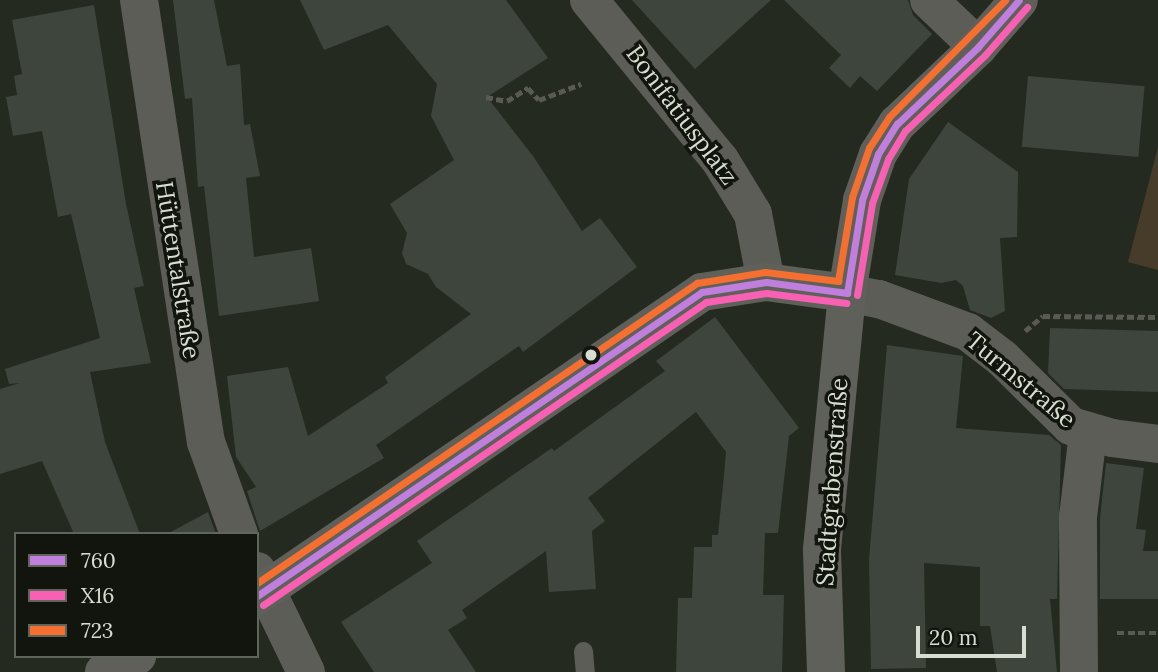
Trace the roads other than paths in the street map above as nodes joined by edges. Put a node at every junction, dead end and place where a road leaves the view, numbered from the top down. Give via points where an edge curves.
1 (139, 0) edge
2 (589, 0) edge
3 (929, 0) edge
4 (1019, 0) edge
5 (978, 47) junction
6 (766, 282) junction
7 (847, 293) junction
8 (1088, 433) junction
9 (1158, 443) edge
10 (238, 532) edge
11 (261, 586) edge
12 (583, 651) dead end
13 (133, 658) edge
14 (104, 672) edge
15 (306, 672) edge
16 (585, 672) edge
17 (826, 672) edge
18 (1079, 672) edge

1 - 10 street, Hüttentalstraße via 206,442
2 - 6 street, Bonifatiusplatz via 720,160 753,214
3 - 5 street
4 - 5 main road, Stadtgrabenstraße
5 - 7 main road, Stadtgrabenstraße via 897,124 877,154 862,200
6 - 7 main road
6 - 11 main road via 702,292
7 - 8 street, Turmstraße via 879,299 968,332 1002,358 1071,426
7 - 17 main road, Stadtgrabenstraße via 822,549
8 - 9 street, Turmstraße
8 - 18 street via 1078,517
11 - 15 street
12 - 16 lane
13 - 14 main road

